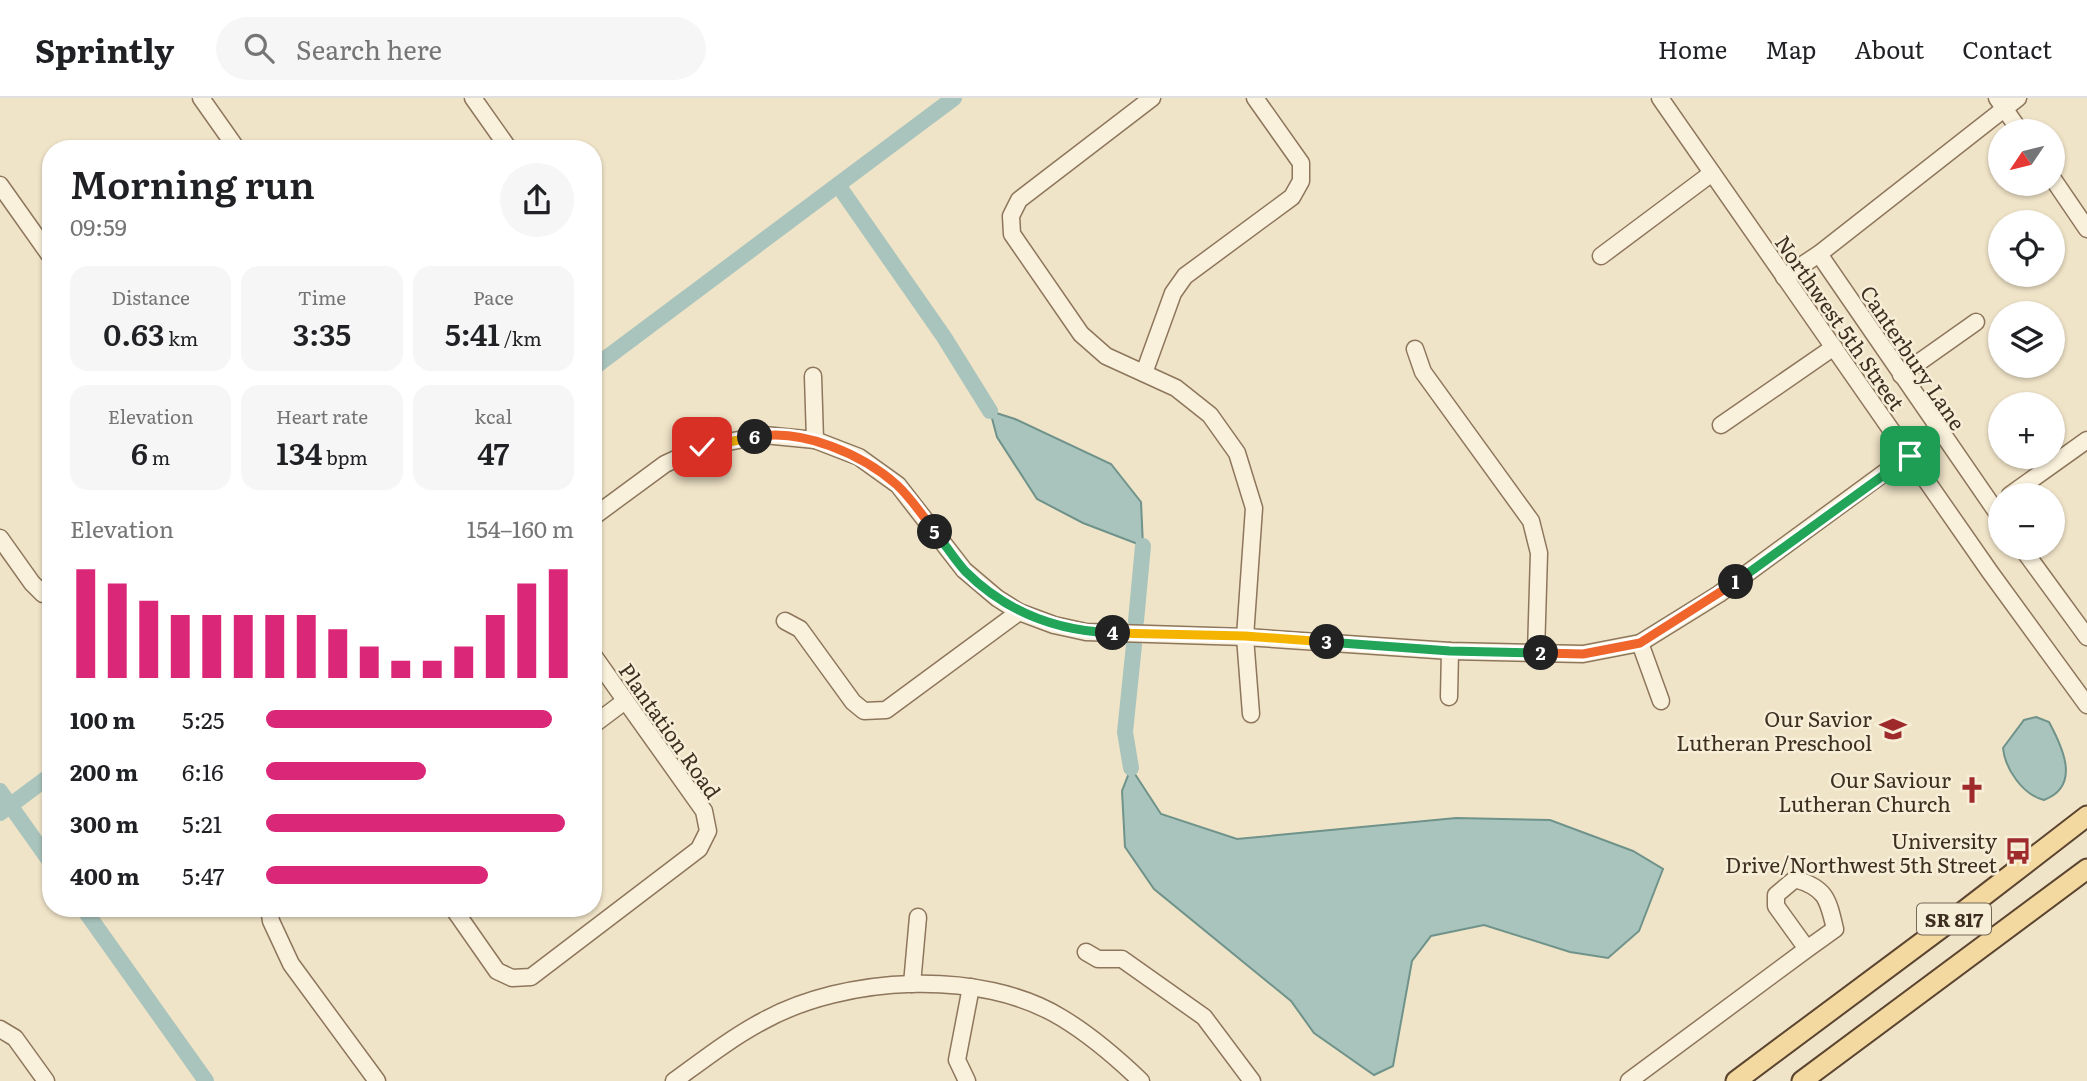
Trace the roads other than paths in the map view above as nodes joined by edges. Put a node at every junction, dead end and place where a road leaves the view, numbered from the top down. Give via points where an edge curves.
1 (201, 98) edge
2 (473, 98) edge
3 (1152, 98) edge
4 (1255, 98) edge
5 (1660, 98) edge
6 (2018, 98) edge
7 (2000, 103) edge
8 (2011, 119) edge
9 (231, 140) edge
10 (503, 140) edge
11 (1712, 173) junction
12 (0, 185) edge
13 (2065, 196) edge
14 (2087, 229) edge
15 (42, 244) edge
16 (1819, 254) junction
17 (1601, 256) dead end
18 (1784, 277) junction
19 (1976, 322) dead end
20 (1834, 347) junction
21 (1415, 349) dead end
22 (1144, 373) junction
23 (1901, 375) junction
24 (813, 376) dead end
25 (1721, 425) dead end
26 (1940, 432) junction
27 (815, 440) junction
28 (2087, 440) edge
29 (1910, 456) junction
30 (2027, 483) edge
31 (1988, 496) edge
32 (602, 510) edge
33 (0, 538) edge
34 (2031, 560) edge
35 (42, 590) edge
36 (1019, 612) junction
37 (785, 621) dead end
38 (1245, 636) junction
39 (2087, 637) edge
40 (1640, 643) junction
41 (1450, 651) junction
42 (1536, 653) junction
43 (602, 668) edge
44 (1449, 697) dead end
45 (625, 701) junction
46 (1661, 701) dead end
47 (2087, 705) edge
48 (1251, 714) dead end
49 (602, 718) edge
50 (2087, 816) edge
51 (2087, 869) edge
52 (270, 917) edge
53 (459, 917) edge
54 (918, 917) dead end
55 (1807, 949) dead end
56 (1086, 952) dead end
57 (912, 984) junction
58 (971, 987) junction
59 (0, 1029) edge
60 (46, 1081) edge
61 (377, 1081) edge
62 (674, 1081) edge
63 (967, 1081) edge
64 (1141, 1081) edge
65 (1252, 1081) edge
66 (1629, 1081) edge
67 (1736, 1081) edge
68 (1802, 1081) edge

1 - 9 street
2 - 10 street
3 - 22 street via 1019,200 1011,216 1012,234 1081,334 1106,356
4 - 22 street via 1301,163 1301,181 1292,197 1185,276 1173,293
5 - 11 street, Northwest 5th Street
6 - 7 street
7 - 8 street
7 - 16 street
11 - 17 street
11 - 18 street, Northwest 5th Street
12 - 15 street
13 - 14 street
16 - 18 street
16 - 23 street, Canterbury Lane
18 - 20 street, Northwest 5th Street
19 - 23 street
20 - 25 street
20 - 29 street, Northwest 5th Street
21 - 42 street via 1423,372 1531,521 1539,553
22 - 38 street via 1176,388 1210,415 1237,453 1254,508
23 - 26 street, Canterbury Lane
24 - 27 street
26 - 29 street
26 - 31 street, Canterbury Lane
27 - 32 street via 764,435 702,447 666,464
27 - 36 street via 859,457 898,485 964,570
28 - 30 street
29 - 40 street via 1719,594
29 - 47 street, Northwest 5th Street
33 - 35 street via 32,583
34 - 39 street
36 - 37 street via 886,710 864,711 800,629
36 - 38 street via 1086,632
38 - 41 street
38 - 48 street
40 - 42 street via 1583,654
40 - 46 street
41 - 42 street
41 - 44 street
43 - 45 street, Plantation Road
45 - 49 street
45 - 53 street, Plantation Road via 704,811 708,831 699,849 531,977 512,978 496,971
50 - 67 main road, SR 817
51 - 68 main road, SR 817
52 - 61 street via 291,964
54 - 57 street
55 - 66 street
56 - 65 street via 1098,959 1122,959 1204,1017
57 - 58 street
57 - 62 street via 851,991 789,1009 733,1038
58 - 63 street via 957,1060
58 - 64 street via 1016,998 1061,1017
59 - 60 street via 15,1038

